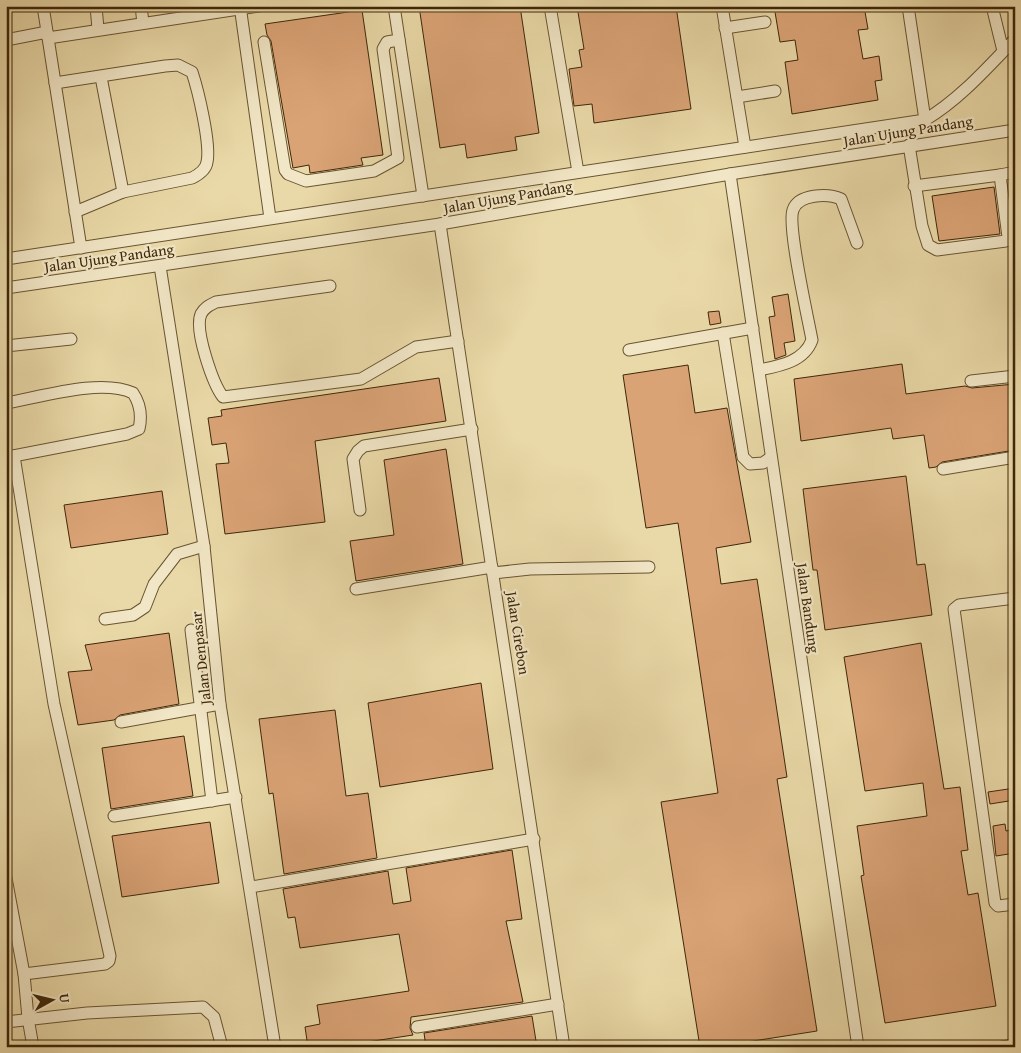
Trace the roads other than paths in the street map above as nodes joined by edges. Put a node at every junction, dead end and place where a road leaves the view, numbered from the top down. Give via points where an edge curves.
1 (43, 6) edge
2 (96, 6) edge
3 (141, 6) edge
4 (184, 6) edge
5 (259, 6) edge
6 (394, 6) edge
7 (550, 6) edge
8 (722, 6) edge
9 (908, 6) edge
10 (992, 6) edge
11 (240, 8) edge
12 (180, 18) junction
13 (766, 22) dead end
14 (143, 23) junction
15 (725, 28) junction
16 (98, 29) junction
17 (47, 35) junction
18 (1015, 39) edge
19 (6, 40) edge
20 (400, 40) junction
21 (264, 42) dead end
22 (1004, 51) junction
23 (101, 77) junction
24 (55, 83) junction
25 (775, 91) dead end
26 (737, 98) junction
27 (925, 120) junction
28 (1015, 130) edge
29 (909, 145) junction
30 (745, 147) junction
31 (578, 172) junction
32 (1015, 172) edge
33 (730, 174) junction
34 (1000, 175) junction
35 (914, 186) junction
36 (123, 192) junction
37 (423, 196) junction
38 (75, 212) junction
39 (270, 218) junction
40 (440, 224) junction
41 (857, 243) dead end
42 (81, 248) junction
43 (6, 259) edge
44 (160, 266) junction
45 (330, 286) dead end
46 (6, 288) edge
47 (753, 328) junction
48 (723, 333) junction
49 (71, 339) dead end
50 (458, 341) junction
51 (6, 346) edge
52 (629, 350) dead end
53 (759, 370) junction
54 (1015, 376) edge
55 (971, 381) dead end
56 (6, 403) edge
57 (472, 429) junction
58 (10, 456) edge
59 (1015, 457) edge
60 (770, 458) junction
61 (943, 469) dead end
62 (360, 510) dead end
63 (204, 546) junction
64 (649, 567) dead end
65 (493, 570) junction
66 (356, 589) dead end
67 (1015, 598) edge
68 (105, 619) dead end
69 (191, 630) dead end
70 (220, 704) junction
71 (201, 709) junction
72 (121, 722) dead end
73 (236, 797) junction
74 (212, 801) junction
75 (114, 816) dead end
76 (534, 839) junction
77 (6, 878) edge
78 (251, 887) junction
79 (1015, 904) edge
80 (24, 974) junction
81 (558, 1004) junction
82 (28, 1018) junction
83 (6, 1022) edge
84 (417, 1027) dead end
85 (1015, 1045) edge
86 (32, 1047) edge
87 (222, 1047) edge
88 (275, 1047) edge
89 (564, 1047) edge
90 (858, 1047) edge
91 (1002, 1047) edge

1 - 17 street
2 - 16 street
3 - 14 street
4 - 12 street
5 - 11 street
6 - 20 street
7 - 31 street
8 - 15 street
9 - 27 street
10 - 22 street
11 - 12 street
11 - 39 street
12 - 14 street
13 - 15 street
14 - 16 street
15 - 26 street
16 - 17 street
17 - 19 street
17 - 24 street
18 - 22 street
20 - 21 street via 387,42 383,49 398,158 376,171 306,181 285,170
20 - 37 street
22 - 27 street via 964,91
23 - 24 street
23 - 36 street
23 - 36 street via 178,65 192,72 196,84 208,163 192,178
24 - 38 street
25 - 26 street
26 - 30 street
27 - 30 street
28 - 29 street, Jalan Ujung Pandang
29 - 33 street, Jalan Ujung Pandang
29 - 35 street
30 - 31 street
31 - 37 street
32 - 34 street
33 - 40 street, Jalan Ujung Pandang
33 - 47 street, Jalan Bandung
34 - 35 street
34 - 35 street via 1008,237 1002,243 932,248 922,226
36 - 38 street
37 - 39 street
38 - 42 street
39 - 42 street
40 - 44 street, Jalan Ujung Pandang
40 - 50 street, Jalan Cirebon
41 - 53 street via 841,199 833,195 797,202 791,218 812,340 798,358
42 - 43 street
44 - 46 street, Jalan Ujung Pandang
44 - 63 street, Jalan Denpasar
45 - 50 street via 216,302 206,307 200,316 202,340 210,371 223,397 361,379 416,347
47 - 48 street
47 - 53 street, Jalan Bandung
48 - 52 street
48 - 60 street via 743,457 750,464 763,463
49 - 51 street
50 - 57 street, Jalan Cirebon
53 - 60 street, Jalan Bandung
54 - 55 street
56 - 58 street via 112,387 134,393 142,416 139,429 127,434
57 - 62 street via 364,446 353,459
57 - 65 street, Jalan Cirebon
58 - 80 street via 54,704 110,956 105,964
59 - 61 street
60 - 90 street, Jalan Bandung
63 - 68 street via 177,554 154,584 144,607 132,615
63 - 70 street, Jalan Denpasar
64 - 65 street
65 - 66 street
65 - 76 street, Jalan Cirebon
67 - 79 street via 959,605 954,613 994,903 998,906
69 - 71 street
70 - 71 street
70 - 73 street, Jalan Denpasar
71 - 72 street
71 - 74 street
73 - 74 street
73 - 78 street, Jalan Denpasar
74 - 75 street
76 - 78 street
76 - 81 street, Jalan Cirebon
77 - 80 street
78 - 88 street, Jalan Denpasar
80 - 82 street
81 - 84 street
81 - 89 street, Jalan Cirebon
82 - 83 street
82 - 86 street
82 - 87 street via 203,1007 214,1017
85 - 91 street

